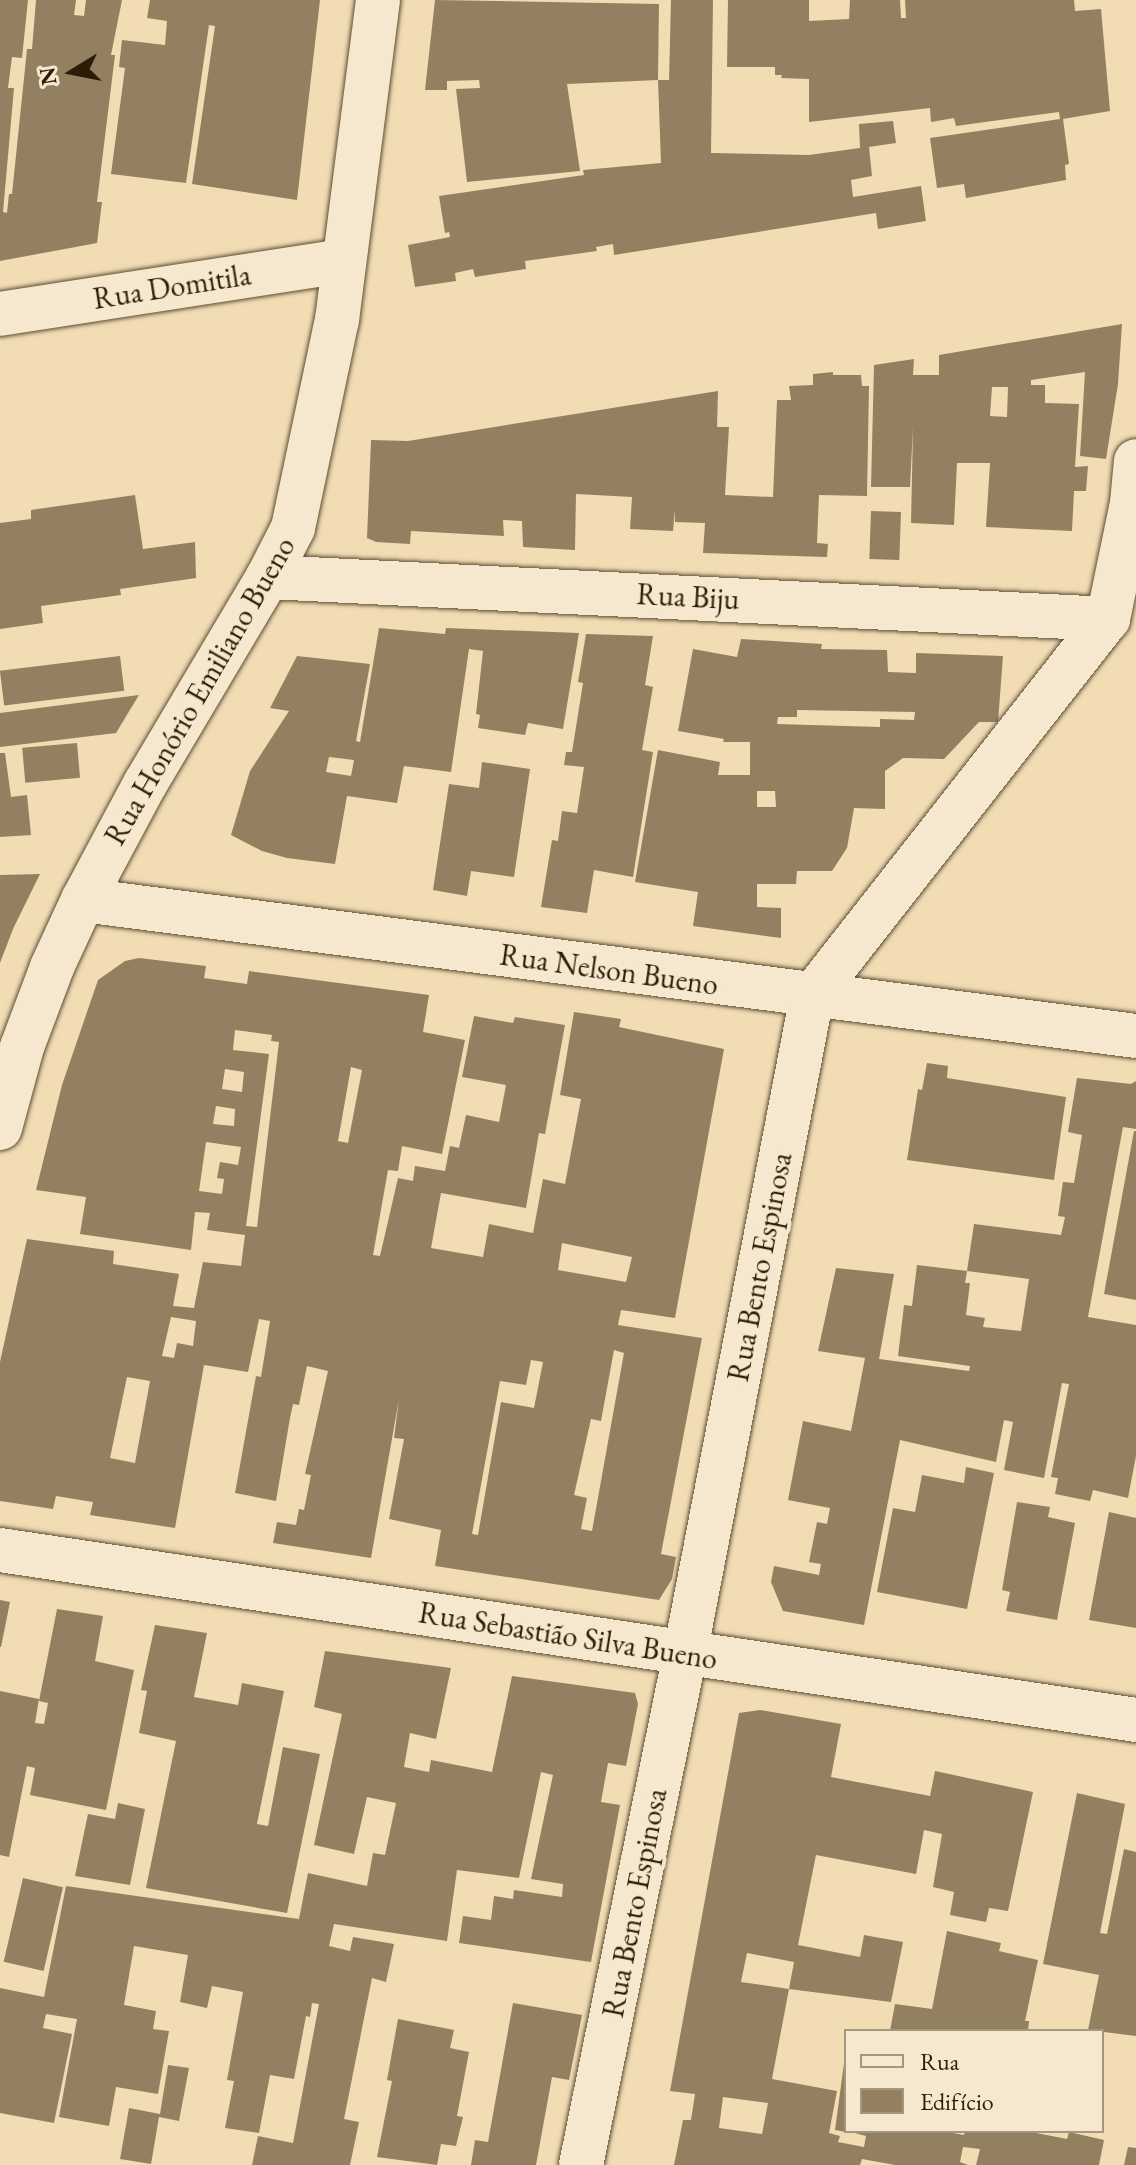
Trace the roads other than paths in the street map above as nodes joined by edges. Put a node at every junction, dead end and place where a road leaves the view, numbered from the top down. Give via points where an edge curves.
1 (378, 0) edge
2 (344, 261) junction
3 (0, 314) edge
4 (1136, 461) edge
5 (268, 577) junction
6 (1108, 619) junction
7 (83, 900) junction
8 (812, 996) junction
9 (1136, 1036) edge
10 (0, 1128) edge
11 (0, 1550) edge
12 (685, 1654) junction
13 (1136, 1720) edge
14 (581, 2165) edge

1 - 2 street, Rua Honório Emiliano Bueno
2 - 3 street, Rua Domitila
2 - 5 street, Rua Honório Emiliano Bueno via 337,320 293,528
4 - 6 street, Rua Bento Espinosa
5 - 6 street, Rua Biju
5 - 7 street, Rua Honório Emiliano Bueno
6 - 8 street, Rua Bento Espinosa
7 - 8 street, Rua Nelson Bueno
7 - 10 street, Rua Honório Emiliano Bueno via 22,1047
8 - 9 street, Rua Nelson Bueno
8 - 12 street, Rua Bento Espinosa
11 - 12 street, Rua Sebastião Silva Bueno
12 - 13 street, Rua Sebastião Silva Bueno
12 - 14 street, Rua Bento Espinosa

